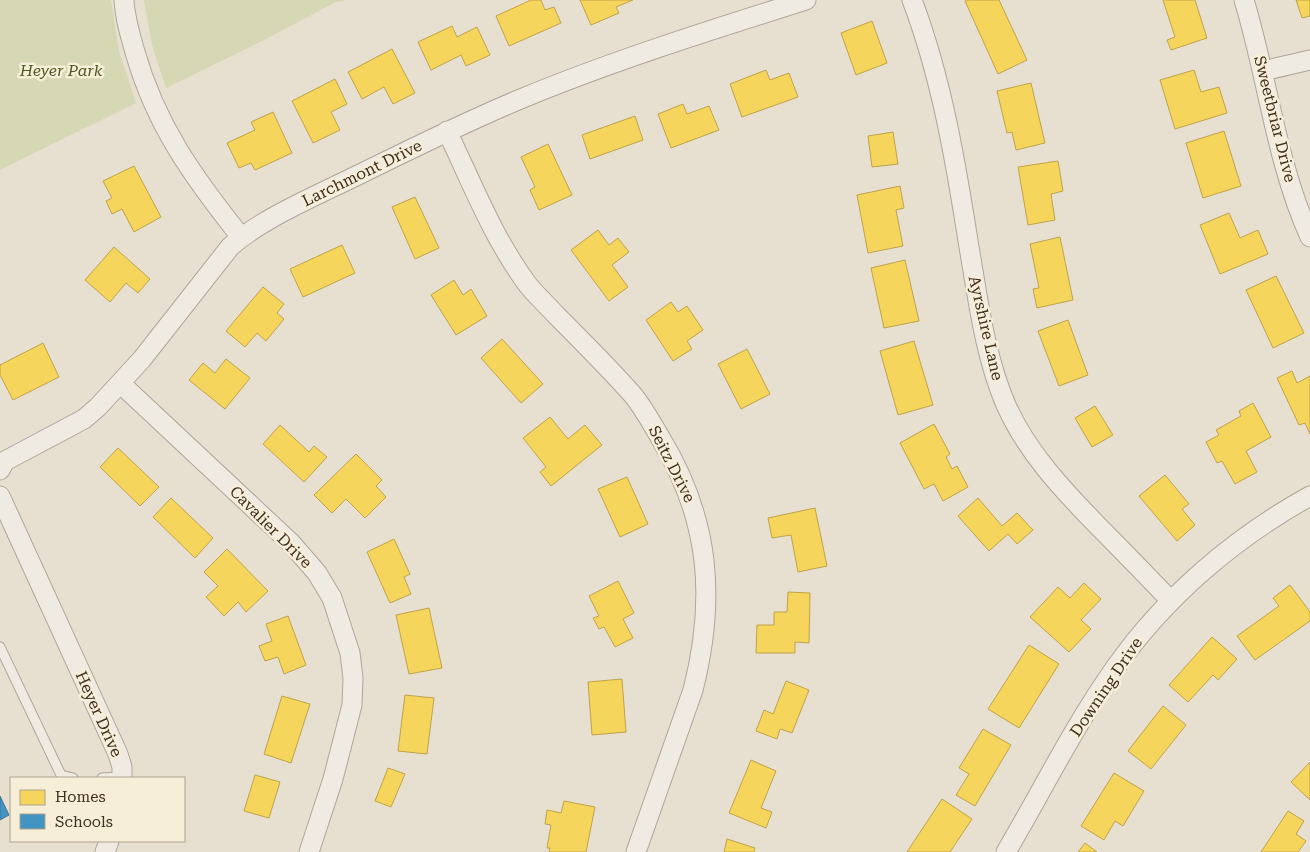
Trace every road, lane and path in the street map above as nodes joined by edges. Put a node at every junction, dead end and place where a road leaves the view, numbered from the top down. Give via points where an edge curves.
1 (124, 0) edge
2 (806, 0) edge
3 (912, 0) edge
4 (1244, 0) edge
5 (1310, 60) edge
6 (1263, 71) junction
7 (447, 131) junction
8 (241, 237) junction
9 (1310, 237) edge
10 (120, 383) junction
11 (0, 470) edge
12 (0, 496) edge
13 (1310, 496) edge
14 (1171, 601) junction
15 (0, 647) edge
16 (69, 777) edge
17 (122, 777) edge
18 (309, 852) edge
19 (636, 852) edge
20 (1006, 852) edge

1 - 8 street via 139,67 173,145
2 - 7 street, Larchmont Drive via 578,76
3 - 14 street, Ayrshire Lane via 939,86 992,366 1006,405 1028,444 1057,483
4 - 6 street, Sweetbriar Drive
5 - 6 street
6 - 9 street, Sweetbriar Drive via 1277,140
7 - 8 street, Larchmont Drive via 288,210
7 - 19 street, Seitz Drive via 502,248 529,286 633,395 672,456 695,512 704,557 707,601 699,667
8 - 10 street, Larchmont Drive
10 - 11 street, Larchmont Drive via 84,419 6,461
10 - 18 street, Cavalier Drive via 291,543 317,573 332,598 350,653 352,705
12 - 17 street, Heyer Drive via 118,754
13 - 14 street, Downing Drive via 1270,520 1215,561
14 - 20 street, Downing Drive via 1110,675
15 - 16 lane via 61,775

